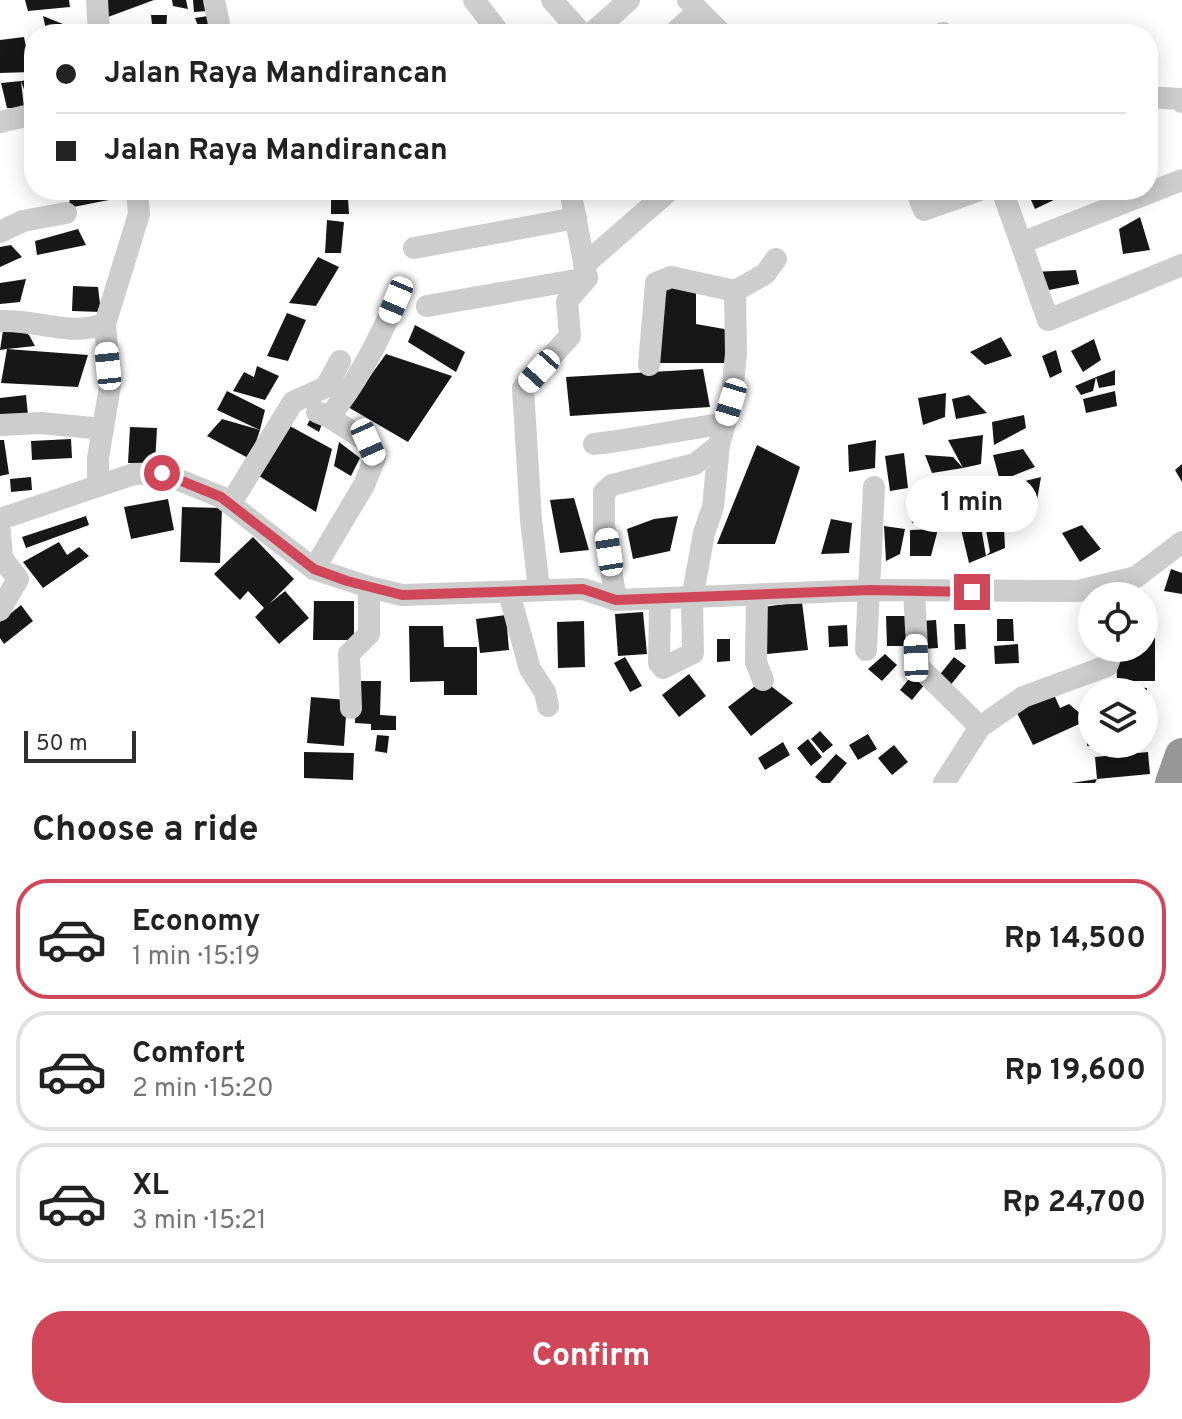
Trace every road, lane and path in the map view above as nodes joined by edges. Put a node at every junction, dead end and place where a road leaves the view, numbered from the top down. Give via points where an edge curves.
1 (97, 0) edge
2 (214, 0) edge
3 (474, 0) edge
4 (552, 0) edge
5 (628, 0) edge
6 (693, 5) edge
7 (98, 24) edge
8 (219, 24) edge
9 (492, 24) edge
10 (573, 24) edge
11 (602, 24) edge
12 (680, 24) edge
13 (712, 24) edge
14 (1158, 99) edge
15 (1182, 102) edge
16 (24, 116) edge
17 (0, 122) edge
18 (1182, 180) edge
19 (1158, 189) edge
20 (138, 200) edge
21 (576, 200) edge
22 (660, 200) edge
23 (920, 200) edge
24 (952, 200) edge
25 (1006, 200) edge
26 (1131, 200) edge
27 (66, 213) dead end
28 (0, 232) edge
29 (1021, 243) junction
30 (414, 248) dead end
31 (776, 259) dead end
32 (1182, 265) edge
33 (585, 272) junction
34 (735, 291) junction
35 (396, 300) dead end
36 (427, 306) dead end
37 (0, 321) edge
38 (105, 324) junction
39 (340, 361) dead end
40 (649, 365) dead end
41 (293, 402) junction
42 (329, 417) junction
43 (0, 425) edge
44 (103, 429) junction
45 (721, 434) junction
46 (594, 444) dead end
47 (98, 484) junction
48 (874, 487) dead end
49 (231, 503) junction
50 (0, 519) edge
51 (0, 532) edge
52 (1182, 542) edge
53 (314, 569) junction
54 (1125, 582) edge
55 (369, 587) junction
56 (539, 589) junction
57 (870, 590) junction
58 (914, 591) junction
59 (1078, 591) edge
60 (509, 593) junction
61 (757, 596) junction
62 (692, 599) junction
63 (616, 600) junction
64 (660, 600) junction
65 (0, 610) edge
66 (866, 650) dead end
67 (1109, 662) edge
68 (763, 680) dead end
69 (548, 706) dead end
70 (351, 708) dead end
71 (980, 727) junction
72 (1182, 755) edge
73 (944, 783) edge
74 (1172, 783) edge

1 - 7 street
2 - 8 street
3 - 9 street
4 - 10 street
5 - 11 street
6 - 12 street
6 - 13 street
14 - 15 street
16 - 17 street
18 - 19 street
20 - 38 street via 139,214
21 - 30 street
21 - 33 street
22 - 33 street
23 - 24 street via 924,210
25 - 29 street
26 - 29 street
27 - 28 street via 23,221
29 - 32 street via 1048,320
31 - 34 street via 765,274
33 - 36 street
33 - 56 street via 567,301 570,336 523,388
34 - 40 street via 671,277 656,283
34 - 45 street via 736,354
35 - 42 street via 375,349
37 - 38 street via 76,331
38 - 44 street via 110,386
39 - 41 street via 326,387
41 - 42 street
41 - 49 street
42 - 53 street via 368,442 375,458
43 - 44 street
44 - 47 street
45 - 46 street via 686,427 646,439
45 - 62 street via 713,507
45 - 63 street via 695,464 612,485 604,492
47 - 49 street via 162,473
47 - 50 street
48 - 57 street
49 - 53 street
51 - 65 street via 2,558 18,579
52 - 54 street
53 - 55 street
55 - 60 street via 402,595
55 - 70 street via 369,634 349,654
56 - 60 street
56 - 63 street via 583,589
57 - 58 street
57 - 61 street
57 - 66 street
58 - 59 street
58 - 71 street via 918,666
60 - 69 street via 530,669
61 - 62 street
61 - 68 street via 756,662
62 - 64 street
62 - 64 street via 693,653 663,668
63 - 64 street
67 - 71 street via 1023,697
71 - 73 street
72 - 74 highway

